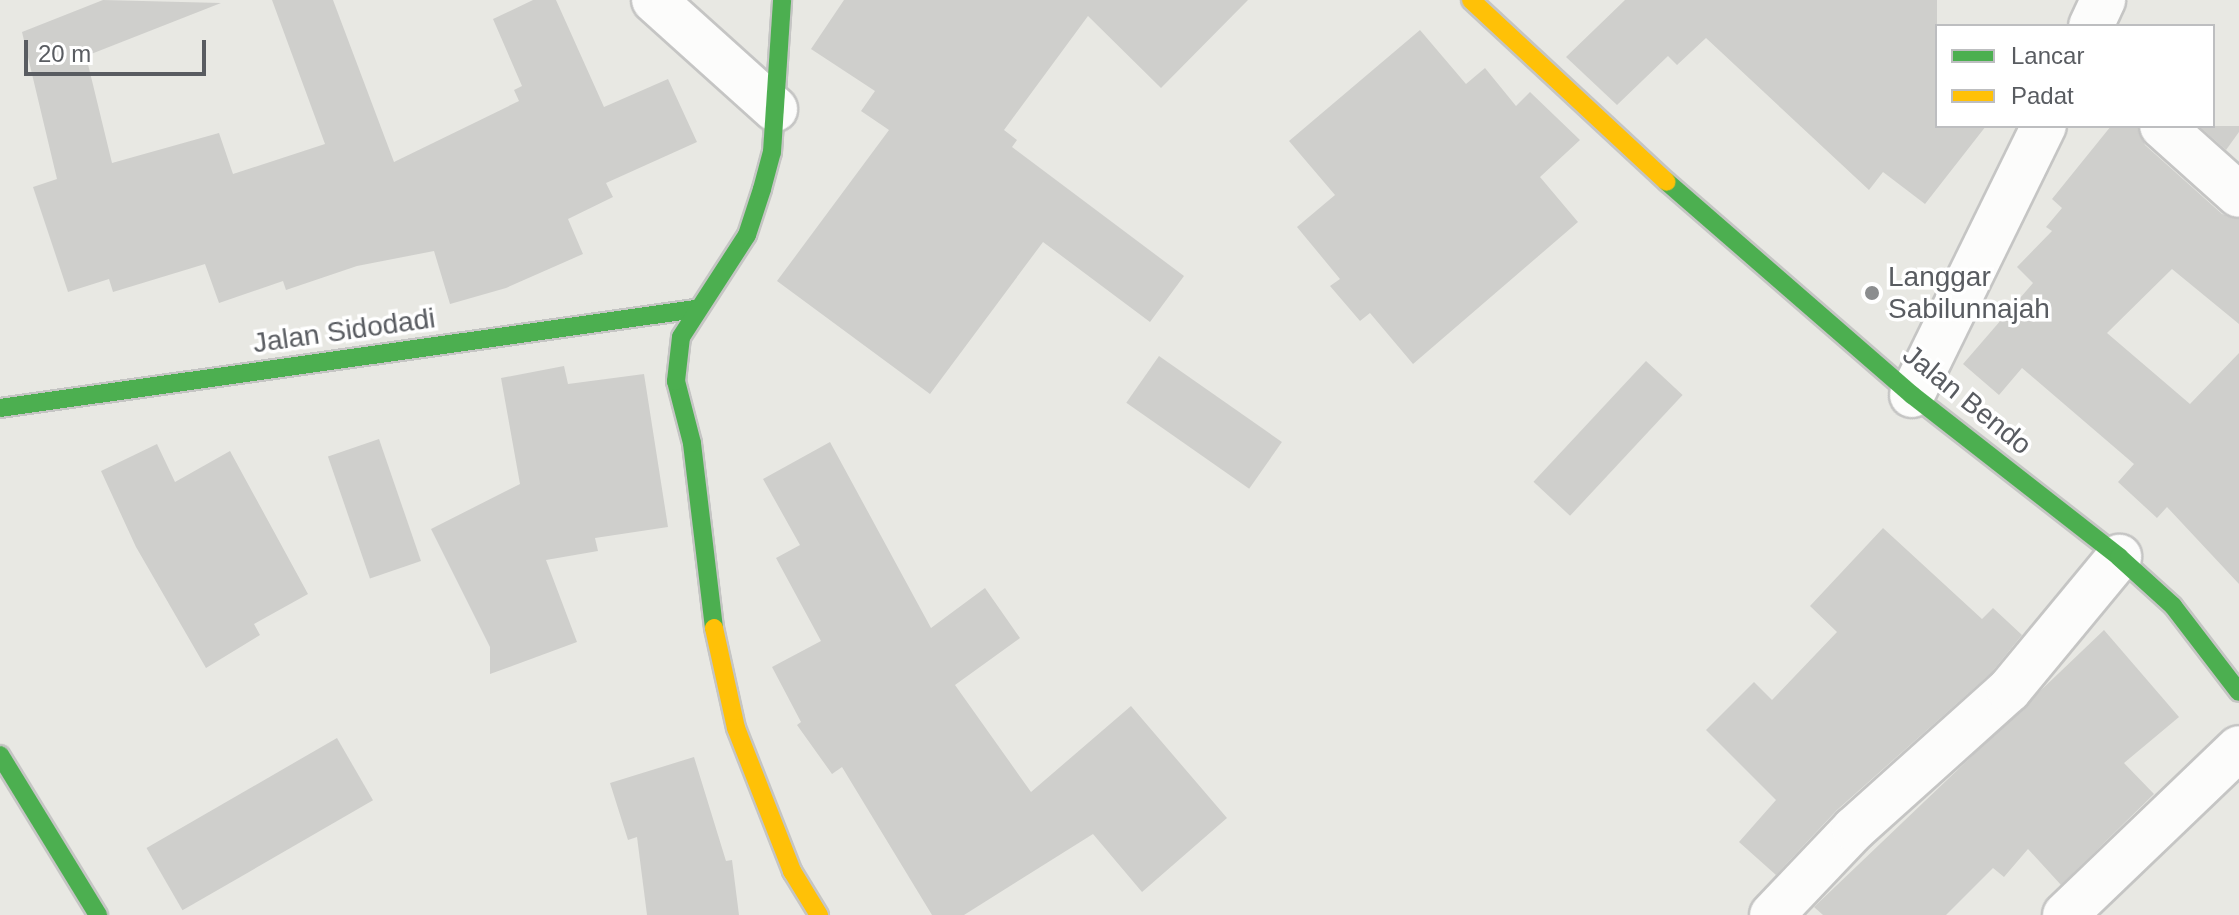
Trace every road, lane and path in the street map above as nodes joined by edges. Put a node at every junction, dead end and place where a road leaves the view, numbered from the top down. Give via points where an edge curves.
1 (654, 0) edge
2 (782, 0) edge
3 (1471, 0) edge
4 (2103, 0) edge
5 (2092, 24) edge
6 (775, 109) junction
7 (2043, 128) edge
8 (2164, 128) edge
9 (2239, 195) edge
10 (696, 309) junction
11 (1912, 395) junction
12 (0, 408) edge
13 (2119, 557) junction
14 (2239, 692) edge
15 (2239, 748) edge
16 (0, 755) edge
17 (98, 915) edge
18 (819, 915) edge
19 (1772, 915) edge
20 (2065, 915) edge

1 - 6 street
2 - 6 street
3 - 11 street, Jalan Bendo via 1593,118
4 - 5 street
6 - 10 street via 772,152 747,235
7 - 11 street
8 - 9 street
10 - 12 street, Jalan Sidodadi
10 - 18 street via 681,337 676,381 692,443 713,623 736,728 792,871
11 - 13 street, Jalan Bendo
13 - 14 street, Jalan Bendo via 2173,606
13 - 19 street via 2009,690 1854,829
15 - 20 street
16 - 17 street

